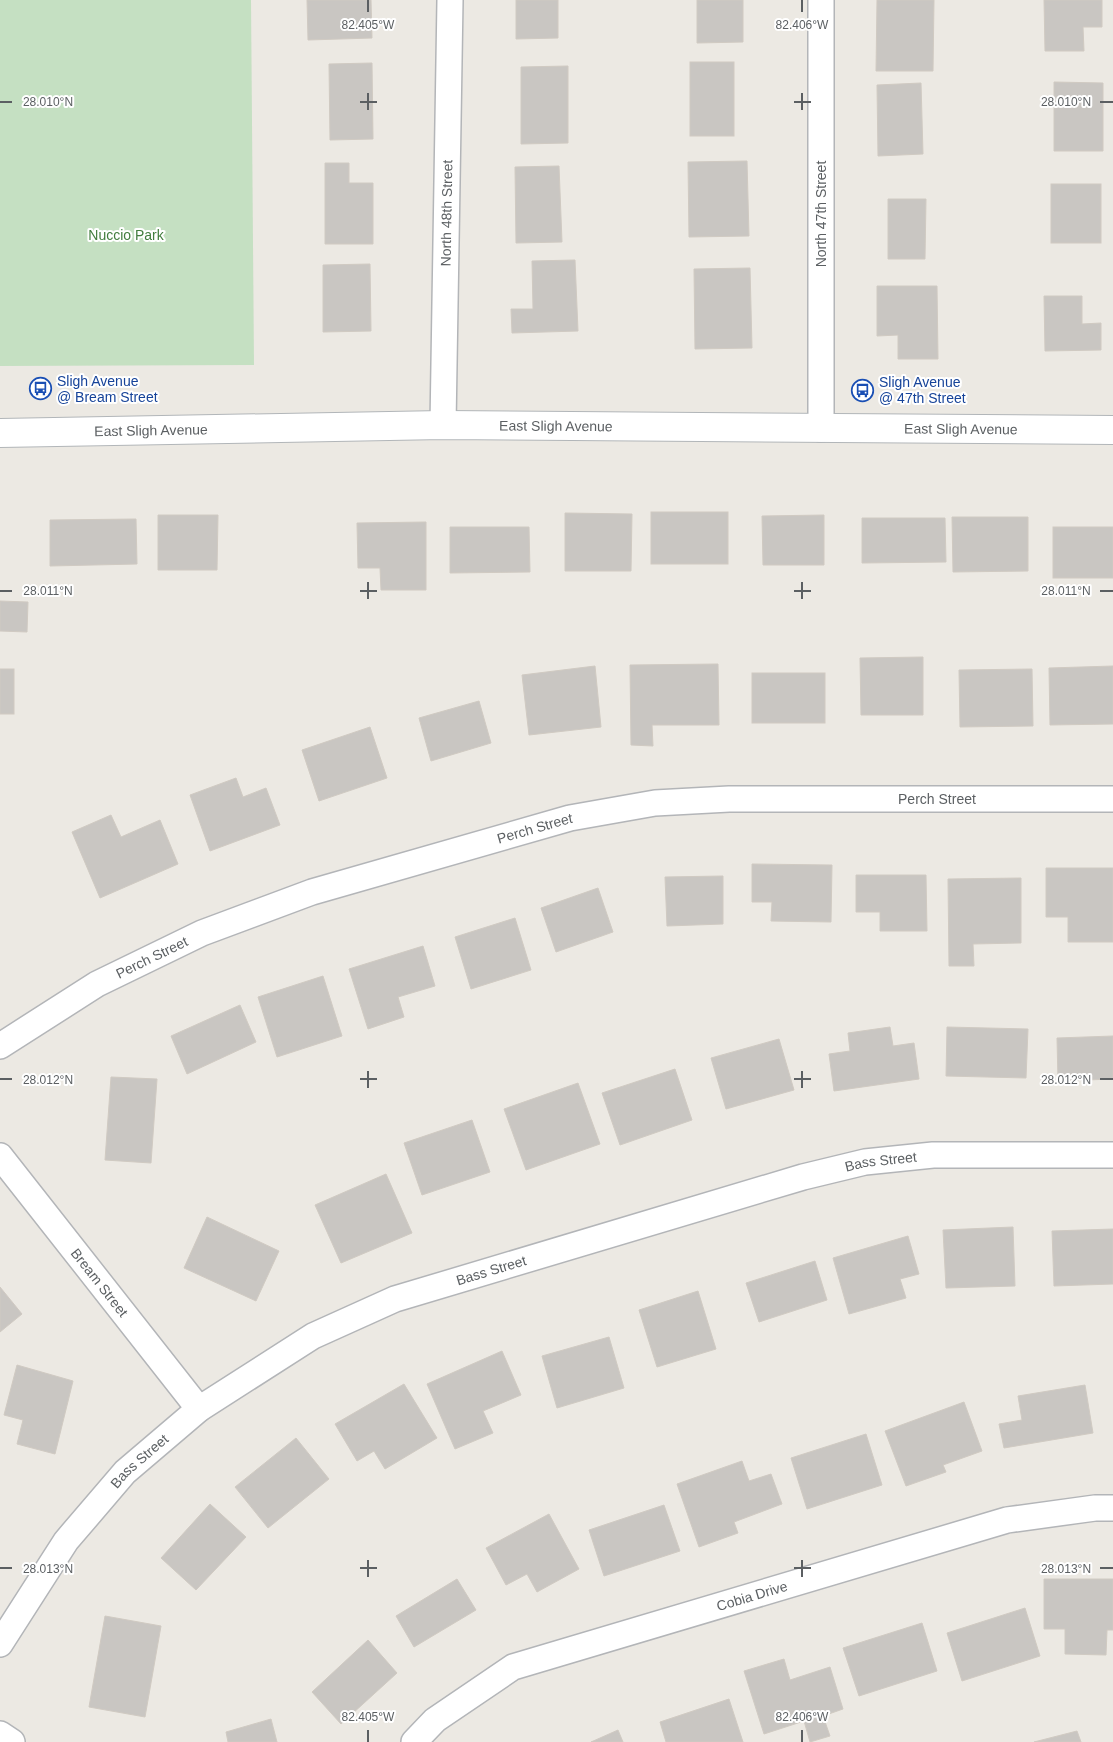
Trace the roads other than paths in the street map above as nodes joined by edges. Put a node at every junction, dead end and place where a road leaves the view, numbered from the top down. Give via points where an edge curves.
1 (450, 0) edge
2 (821, 0) edge
3 (443, 425) junction
4 (821, 429) junction
5 (1113, 430) edge
6 (0, 434) edge
7 (1113, 799) edge
8 (0, 1046) edge
9 (1113, 1155) edge
10 (0, 1156) edge
11 (199, 1408) junction
12 (1113, 1508) edge
13 (0, 1644) edge
14 (0, 1734) edge
15 (12, 1742) edge
16 (414, 1742) edge

1 - 3 street, North 48th Street
2 - 4 street, North 47th Street
3 - 4 street, East Sligh Avenue
3 - 6 street, East Sligh Avenue
4 - 5 street, East Sligh Avenue
7 - 8 street, Perch Street via 729,799 655,803 570,818 312,892 202,933 97,984
9 - 11 street, Bass Street via 932,1155 865,1162 803,1177 395,1298 313,1336
10 - 11 street, Bream Street
11 - 13 street, Bass Street via 125,1472 66,1540
12 - 16 street, Cobia Drive via 1007,1520 513,1667 435,1720
14 - 15 street

